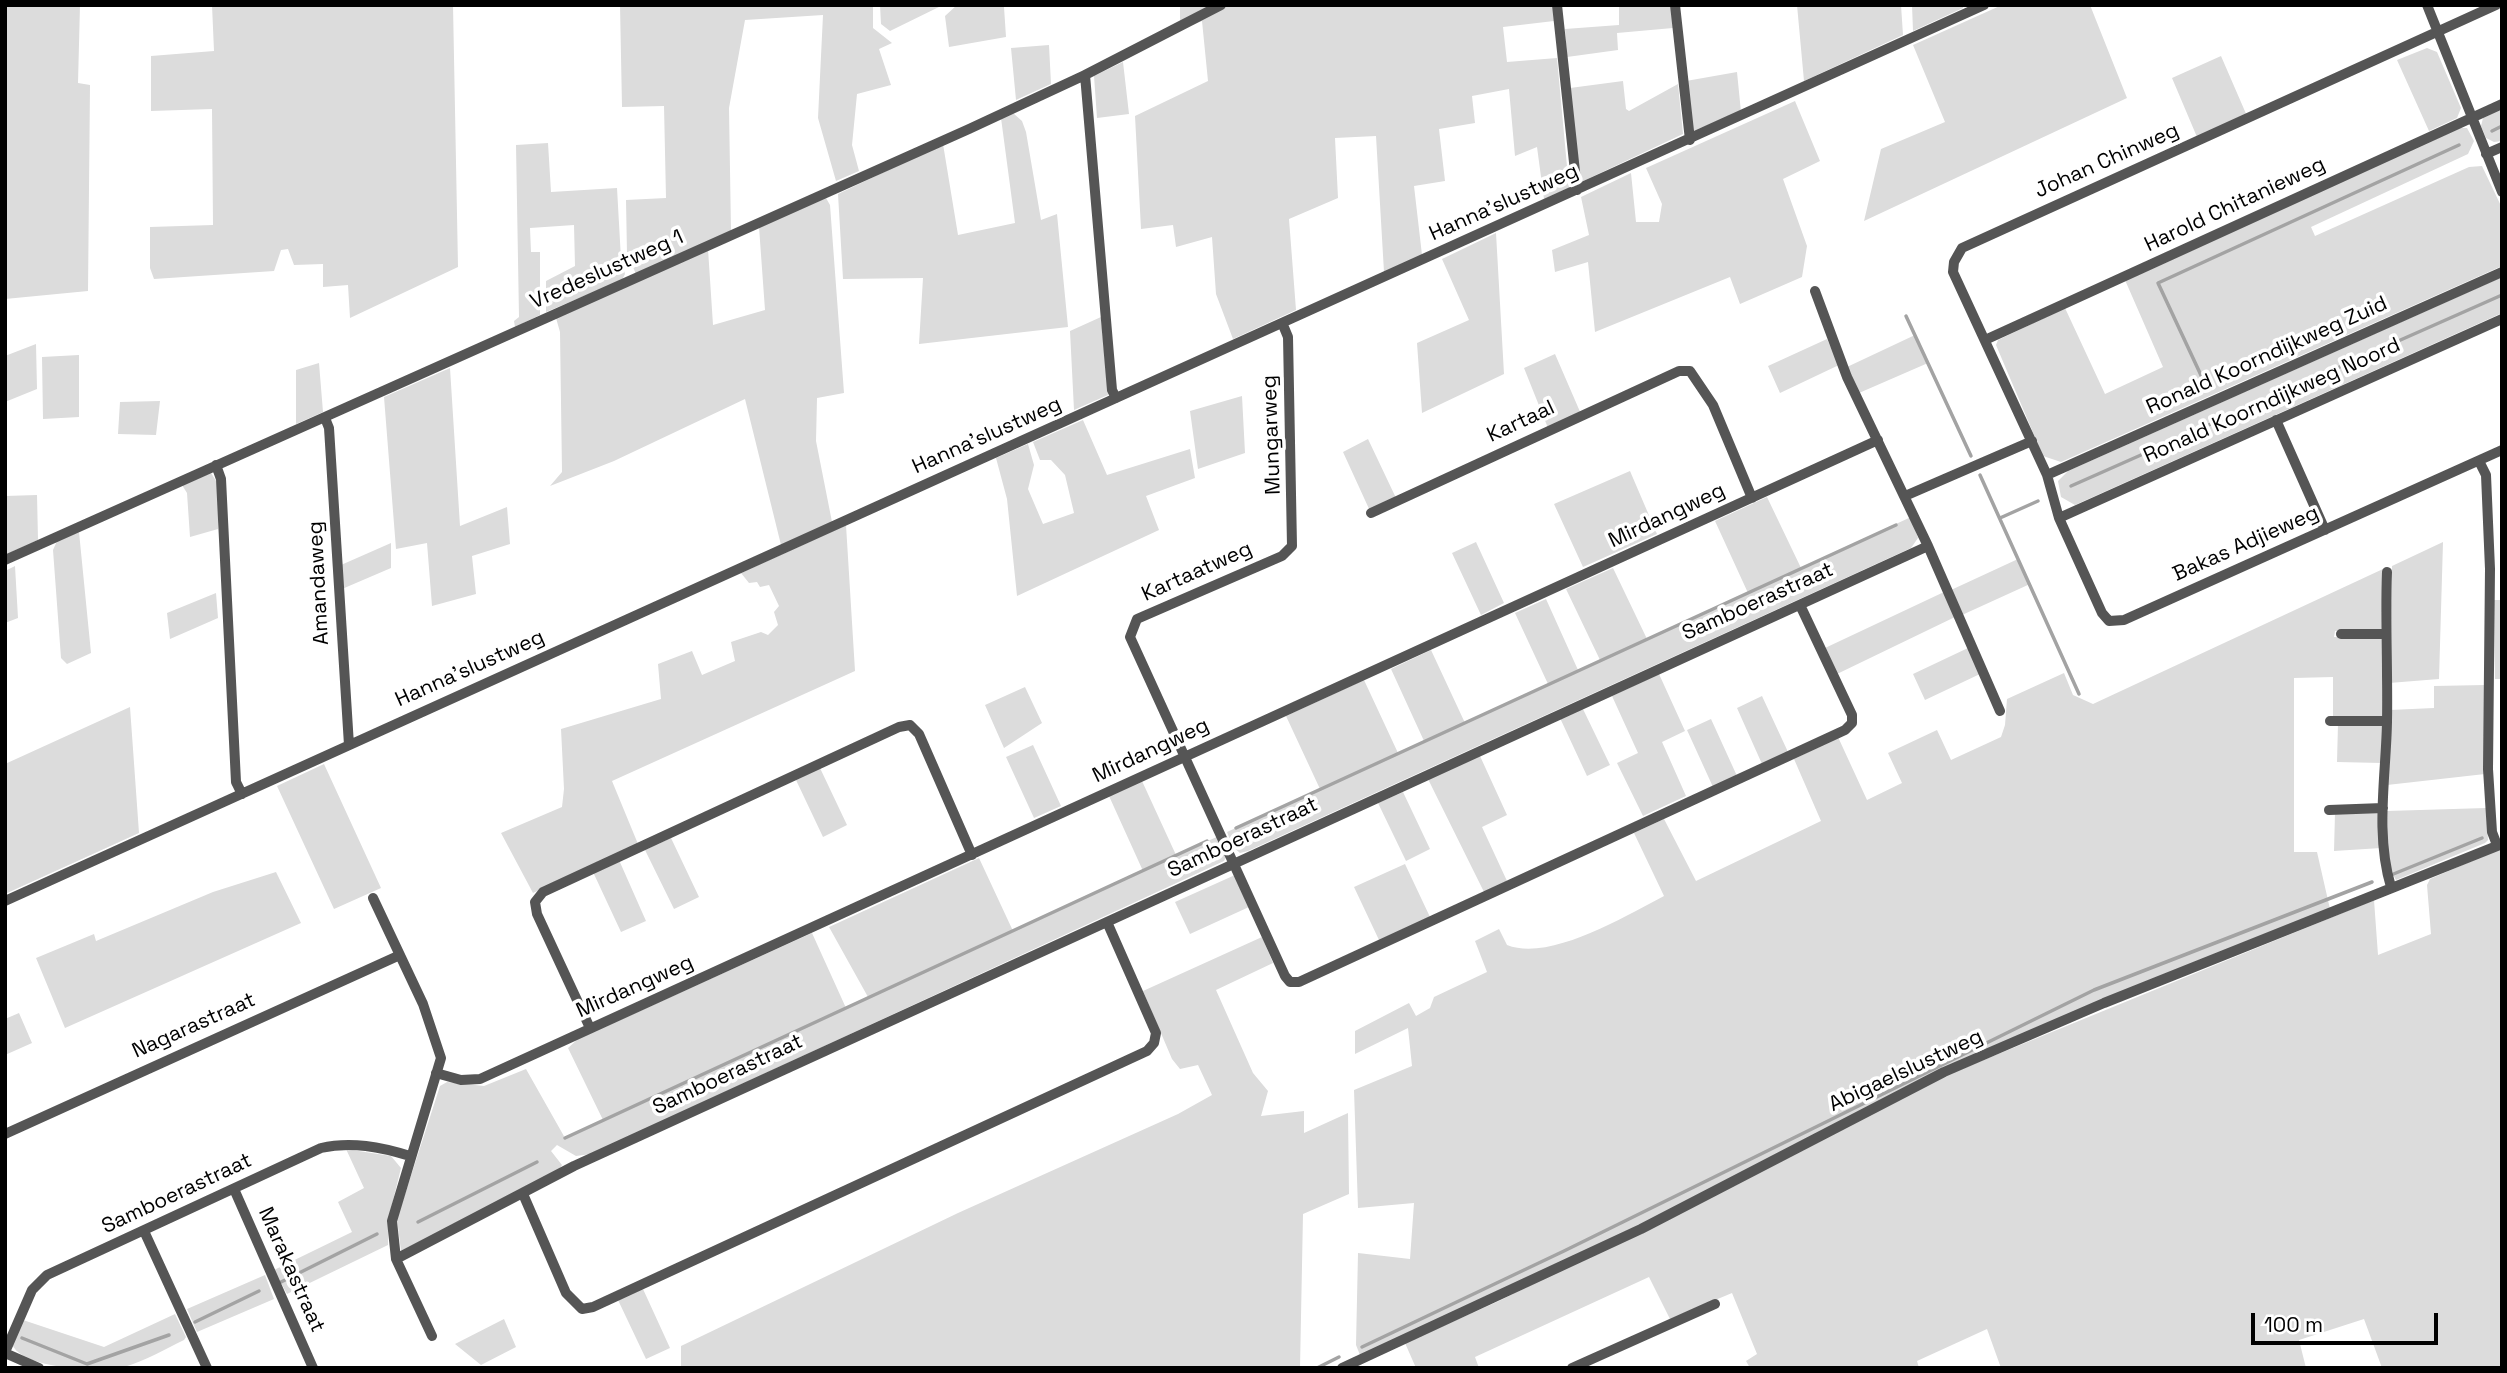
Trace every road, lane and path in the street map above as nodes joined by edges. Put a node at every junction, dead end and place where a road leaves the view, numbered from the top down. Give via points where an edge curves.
1 (1221, 5) edge
2 (1557, 5) edge
3 (1675, 5) edge
4 (1984, 5) edge
5 (2427, 5) edge
6 (2496, 5) edge
7 (2437, 33) junction
8 (1085, 75) junction
9 (2502, 104) edge
10 (2471, 118) junction
11 (1690, 140) junction
12 (2502, 147) edge
13 (2486, 154) junction
14 (1577, 190) junction
15 (2502, 192) edge
16 (2502, 272) edge
17 (1815, 291) dead end
18 (2502, 319) edge
19 (1283, 325) junction
20 (1985, 340) junction
21 (1116, 398) junction
22 (326, 418) junction
23 (2276, 420) junction
24 (1878, 439) junction
25 (2032, 441) junction
26 (2502, 450) edge
27 (2479, 461) junction
28 (216, 465) junction
29 (2047, 475) junction
30 (1905, 496) junction
31 (1752, 498) junction
32 (1371, 513) dead end
33 (2059, 518) junction
34 (2325, 530) junction
35 (1292, 546) joint
36 (1928, 546) junction
37 (5, 561) edge
38 (2387, 572) dead end
39 (1800, 605) junction
40 (2341, 634) dead end
41 (2385, 634) junction
42 (2000, 710) dead end
43 (2387, 720) junction
44 (2330, 721) dead end
45 (348, 745) junction
46 (1186, 756) junction
47 (242, 794) junction
48 (2383, 808) junction
49 (2329, 810) dead end
50 (2499, 845) edge
51 (972, 855) junction
52 (1234, 863) junction
53 (2391, 887) junction
54 (373, 898) dead end
55 (5, 901) edge
56 (1107, 922) junction
57 (400, 955) junction
58 (590, 1028) junction
59 (436, 1073) junction
60 (5, 1133) edge
61 (410, 1156) junction
62 (234, 1189) junction
63 (523, 1194) junction
64 (144, 1231) junction
65 (396, 1259) junction
66 (1715, 1304) dead end
67 (432, 1336) dead end
68 (5, 1352) edge
69 (39, 1368) edge
70 (206, 1368) edge
71 (313, 1368) edge
72 (1342, 1368) edge
73 (1572, 1368) edge

1 - 8 street, Vredeslustweg 1
2 - 14 street
3 - 11 street
4 - 11 street, Hanna'slustweg
5 - 7 street
6 - 7 street, Johan Chinweg
7 - 10 street
7 - 20 street, Johan Chinweg via 1962,248 1953,272
8 - 21 street
8 - 22 street, Vredeslustweg 1
9 - 10 street, Harold Chitanieweg
10 - 13 street
10 - 20 street, Harold Chitanieweg
11 - 14 street, Hanna'slustweg
12 - 13 street
13 - 15 street
14 - 19 street, Hanna'slustweg
16 - 29 street, Ronald Koorndijkweg Zuid
17 - 24 street via 1847,377
18 - 23 street, Ronald Koorndijkweg Noord
19 - 21 street, Hanna'slustweg
19 - 35 street, Mungarweg via 1288,337
20 - 25 street, Johan Chinweg
21 - 45 street, Hanna'slustweg
22 - 28 street, Vredeslustweg 1
22 - 45 street, Amandaweg
23 - 33 street, Ronald Koorndijkweg Noord
23 - 34 street
24 - 30 street
24 - 31 street, Mirdangweg
25 - 29 street, Johan Chinweg
25 - 30 street
26 - 27 street, Bakas Adjieweg
27 - 34 street, Bakas Adjieweg
27 - 50 street via 2486,475 2490,569 2488,769 2492,832
28 - 37 street, Vredeslustweg 1
28 - 47 street via 221,479 236,782
29 - 33 street, Johan Chinweg
30 - 36 street
31 - 32 street, Kartaal via 1713,405 1690,372 1679,371
31 - 46 street, Mirdangweg
33 - 34 street, Bakas Adjieweg via 2109,621 2124,620
35 - 46 street, Kartaatweg via 1282,556 1137,619 1132,627 1133,648
36 - 39 street, Samboerastraat
36 - 42 street
38 - 41 street
39 - 52 street, Samboerastraat
39 - 52 street via 1852,715 1845,730 1299,982 1290,982 1285,976
40 - 41 street
41 - 43 street
43 - 44 street
43 - 48 street
45 - 47 street, Hanna'slustweg
46 - 51 street, Mirdangweg
46 - 52 street
47 - 55 street, Hanna'slustweg
48 - 49 street
48 - 53 street via 2385,867
50 - 53 street, Abigaelslustweg
51 - 58 street, Mirdangweg
51 - 58 street via 919,734 910,726 899,727 543,892 535,902 537,914
52 - 56 street, Samboerastraat
53 - 72 street, Abigaelslustweg via 1944,1072 1641,1229
54 - 57 street
56 - 63 street, Samboerastraat via 574,1166
56 - 63 street via 1156,1033 1147,1051 593,1307 582,1309 566,1293
57 - 59 street via 436,1038 441,1058
57 - 60 street, Nagarastraat
58 - 59 street, Mirdangweg via 480,1079 461,1080
59 - 61 street
61 - 62 street, Samboerastraat via 337,1144
61 - 65 street via 393,1221
62 - 64 street, Samboerastraat
62 - 71 street, Marakastraat
63 - 65 street, Samboerastraat
64 - 68 street, Samboerastraat via 47,1275 32,1290
64 - 70 street
65 - 67 street
66 - 73 street
68 - 69 street

